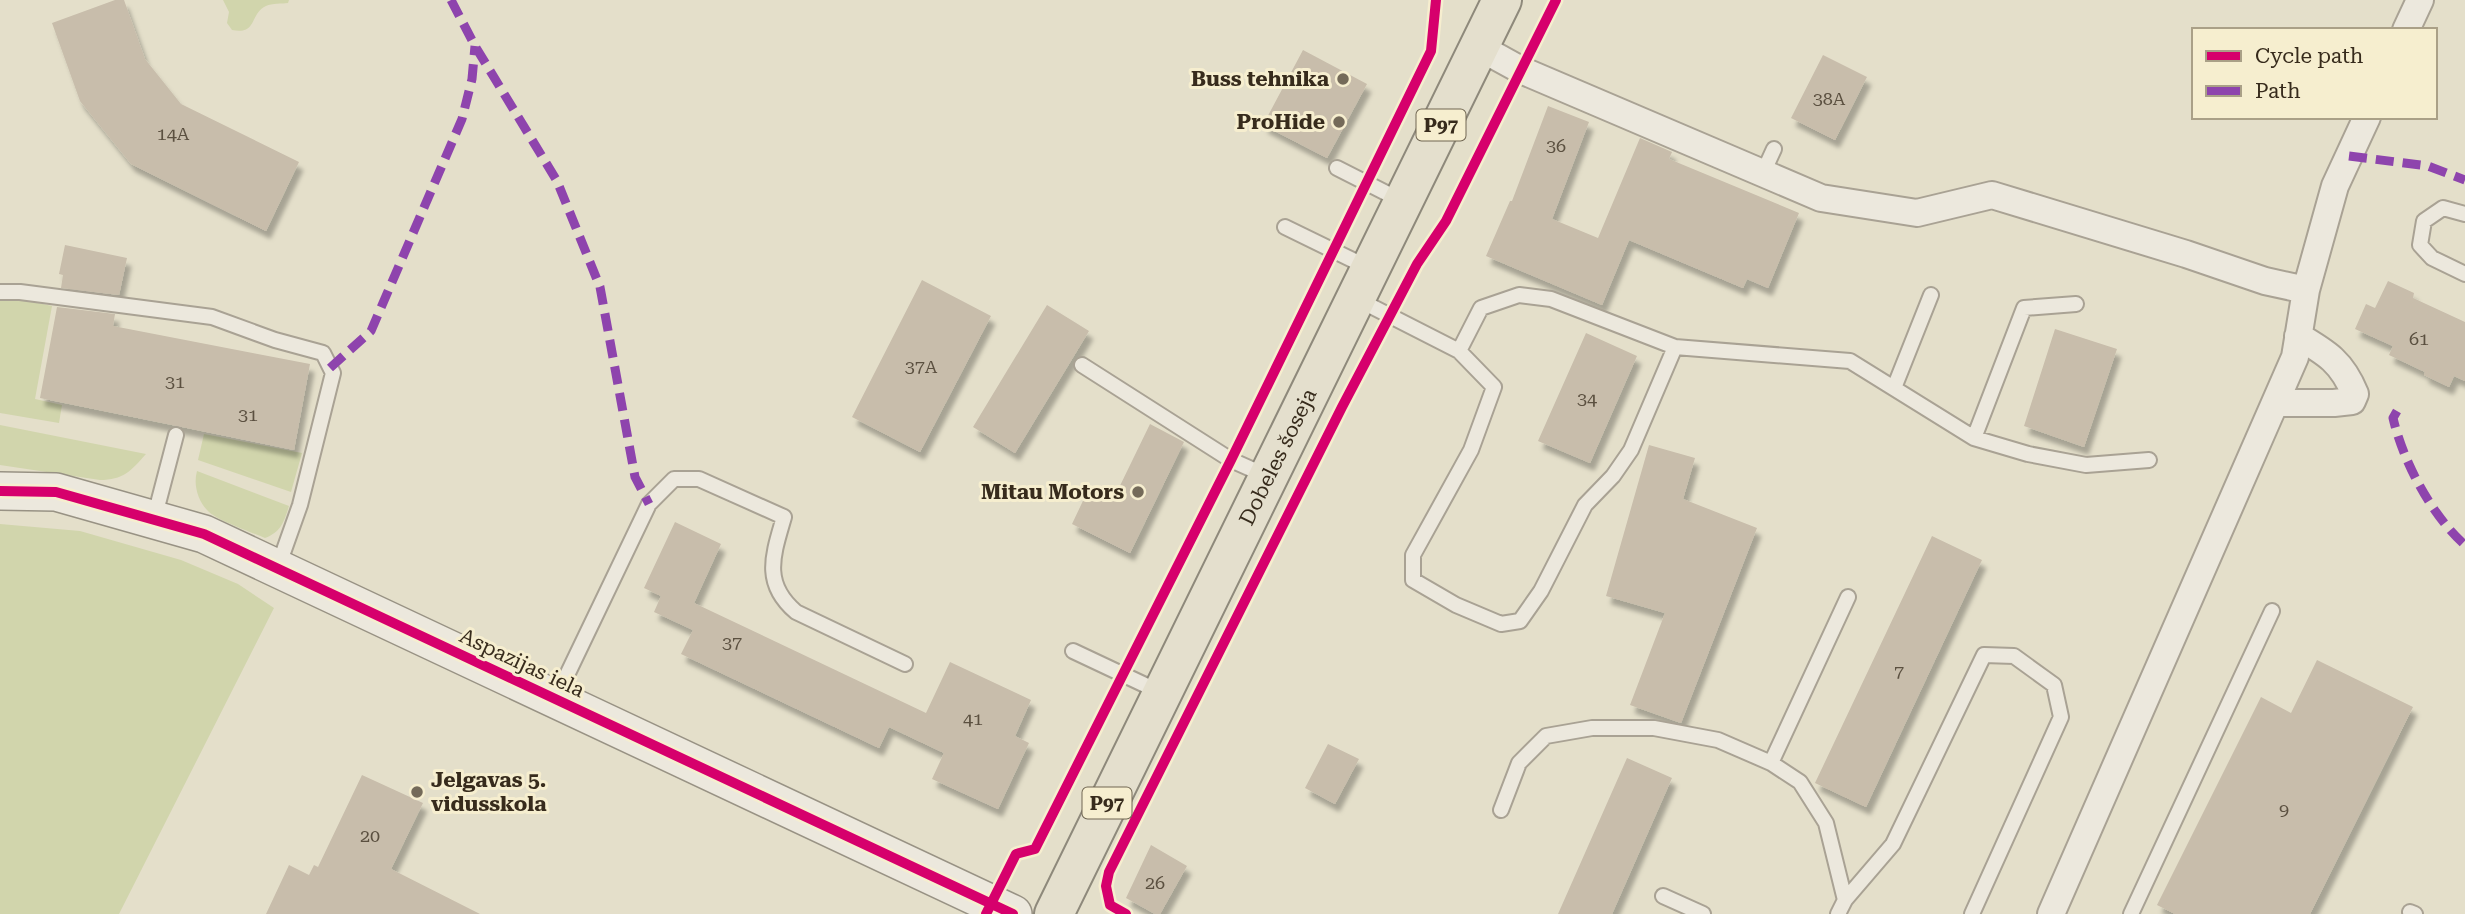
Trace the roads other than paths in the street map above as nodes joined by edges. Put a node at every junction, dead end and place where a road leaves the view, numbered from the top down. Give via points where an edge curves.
1 (1502, 0) edge
2 (2420, 0) edge
3 (2407, 28) edge
4 (1479, 47) junction
5 (2366, 119) edge
6 (1774, 149) dead end
7 (1337, 168) dead end
8 (1763, 173) junction
9 (1403, 202) junction
10 (2465, 214) edge
11 (1285, 227) dead end
12 (2465, 274) edge
13 (1363, 283) junction
14 (2306, 290) junction
15 (0, 292) edge
16 (1931, 295) dead end
17 (2076, 304) dead end
18 (2298, 336) junction
19 (1675, 347) junction
20 (1459, 351) junction
21 (1082, 365) dead end
22 (1894, 388) junction
23 (2275, 402) junction
24 (176, 435) dead end
25 (1974, 438) junction
26 (2149, 460) dead end
27 (1268, 477) junction
28 (0, 491) edge
29 (154, 520) junction
30 (278, 569) junction
31 (1848, 597) dead end
32 (2272, 611) dead end
33 (1073, 651) dead end
34 (905, 664) dead end
35 (1161, 693) junction
36 (555, 700) junction
37 (1771, 763) junction
38 (1501, 810) dead end
39 (1663, 896) dead end
40 (1845, 900) junction
41 (1013, 914) edge
42 (1054, 914) edge
43 (1703, 914) edge
44 (1838, 914) edge
45 (1972, 914) edge
46 (2051, 914) edge
47 (2131, 914) edge

1 - 4 main road, Dobeles šoseja / P97
2 - 3 street
4 - 8 street via 1521,70
4 - 9 main road, Dobeles šoseja / P97
5 - 14 street via 2335,186
6 - 8 lane
7 - 9 lane
8 - 14 street via 1821,198 1917,213 1992,195
9 - 13 main road, Dobeles šoseja / P97
10 - 12 lane via 2443,208 2424,221 2420,245 2432,258
11 - 13 lane
13 - 20 lane
13 - 27 main road, Dobeles šoseja / P97
14 - 18 street
15 - 30 lane via 212,317 323,353 333,373 300,505
16 - 22 lane
17 - 25 lane via 2024,308
18 - 23 street via 2295,357
18 - 23 street via 2331,355 2355,394 2352,401 2334,403
19 - 20 lane via 1551,299 1519,295 1481,308
19 - 20 lane via 1631,450 1585,505 1541,591 1520,621 1501,624 1413,580 1413,555 1471,450 1494,387
19 - 22 lane via 1850,361
21 - 27 lane via 1231,460
22 - 25 lane
23 - 46 street
24 - 29 lane
25 - 26 lane via 2086,465
27 - 35 main road, Dobeles šoseja / P97
28 - 29 street, Aspazijas iela via 56,492
29 - 30 street, Aspazijas iela via 204,534
30 - 36 street, Aspazijas iela
31 - 37 lane
32 - 47 lane
33 - 35 lane
34 - 36 lane via 796,612 782,600 773,574 784,517 699,478 674,479 649,504
35 - 42 main road, Dobeles šoseja / P97
36 - 41 street, Aspazijas iela
37 - 38 lane via 1718,740 1654,728 1592,728 1546,736 1519,763
37 - 40 lane via 1800,782 1826,823
39 - 43 lane
40 - 44 lane
40 - 45 lane via 1893,844 1984,655 2014,656 2054,685 2061,717

